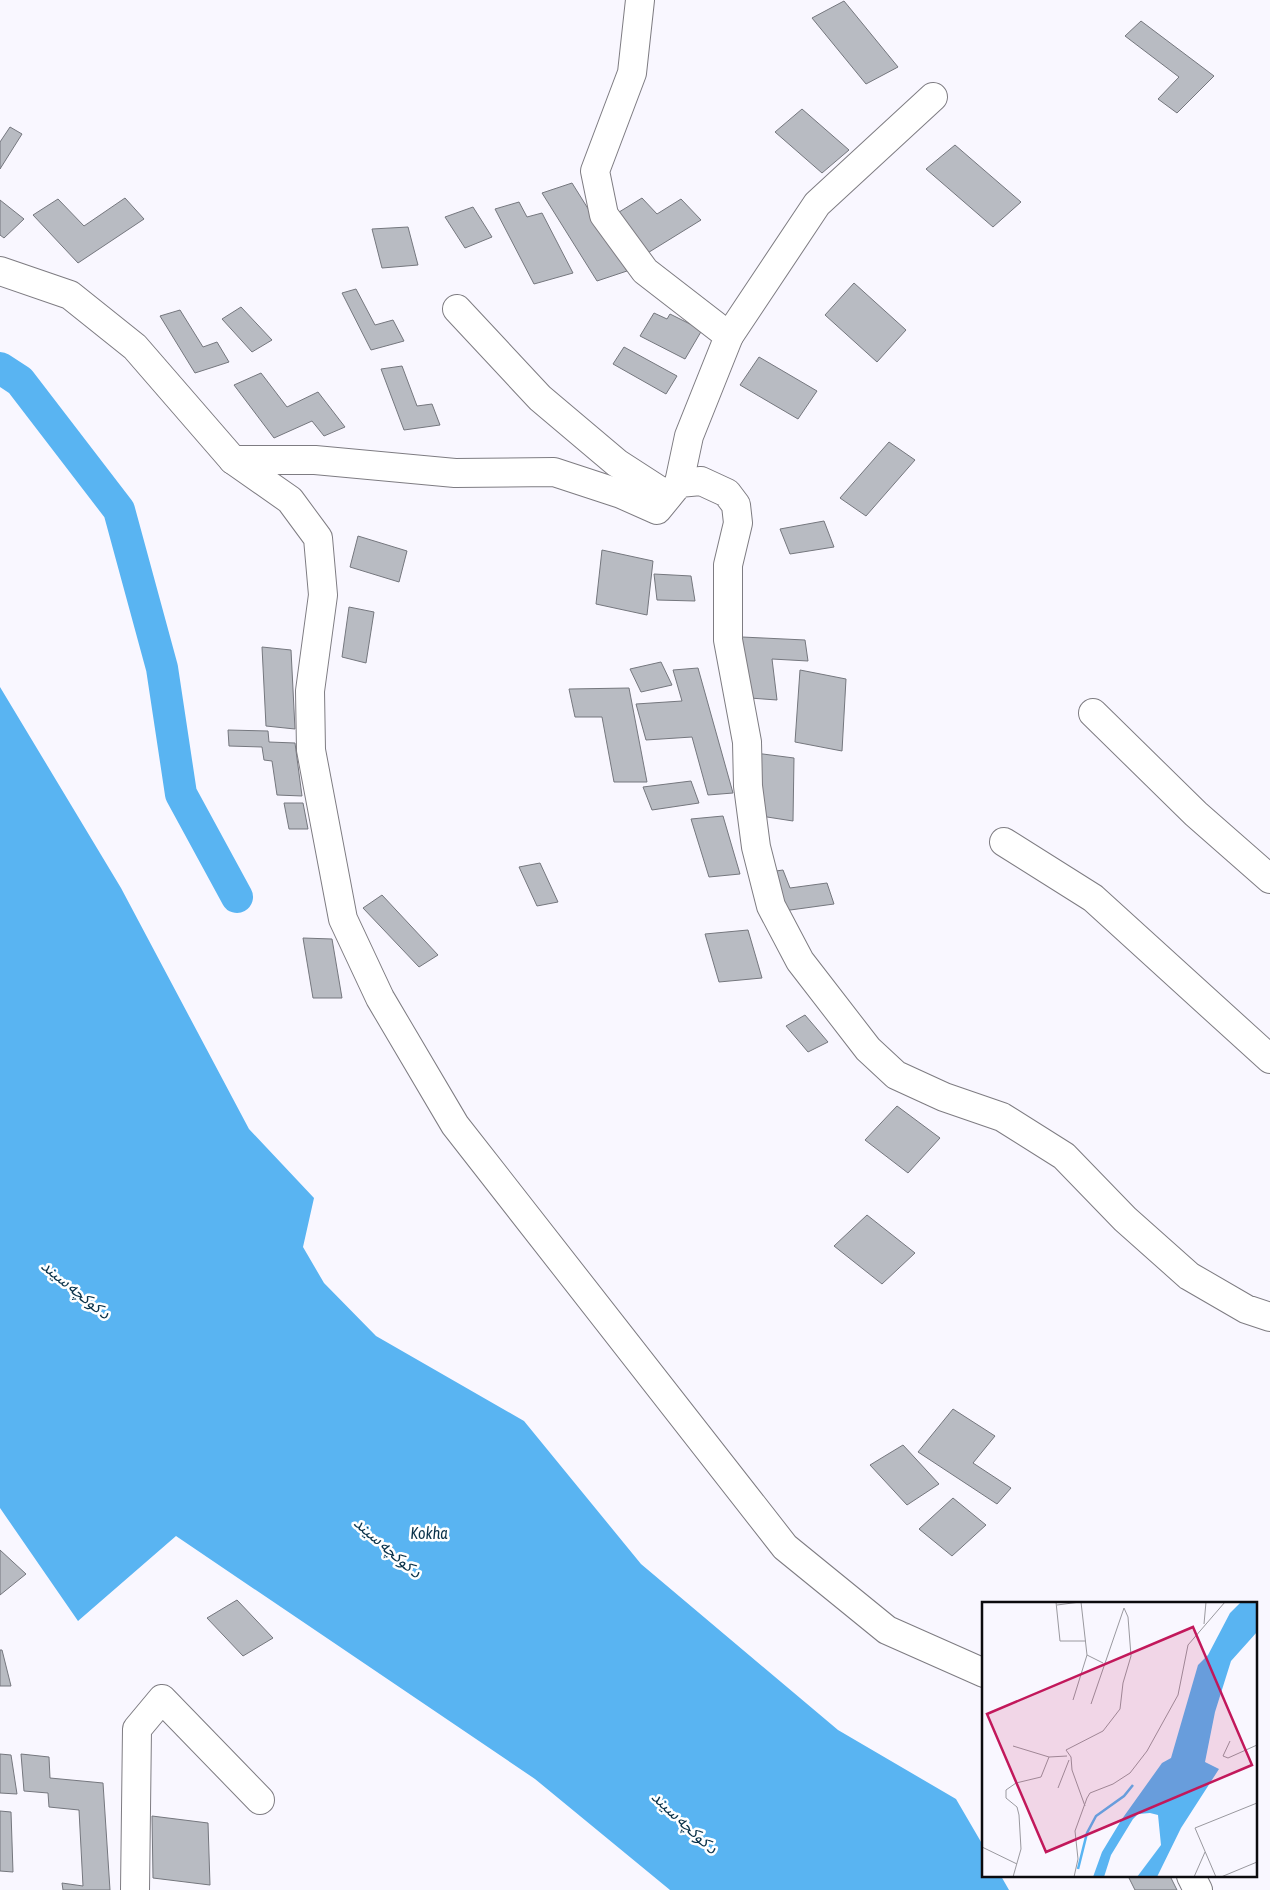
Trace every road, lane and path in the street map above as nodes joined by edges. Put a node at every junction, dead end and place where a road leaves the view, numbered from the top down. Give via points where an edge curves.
1 (640, 0) edge
2 (933, 97) dead end
3 (0, 271) edge
4 (457, 309) dead end
5 (729, 336) junction
6 (234, 460) junction
7 (674, 490) junction
8 (1093, 713) dead end
9 (1004, 842) dead end
10 (1270, 879) edge
11 (1270, 1059) edge
12 (1270, 1317) edge
13 (982, 1672) edge
14 (260, 1800) dead end
15 (1192, 1878) edge
16 (136, 1890) edge
17 (1198, 1890) edge

1 - 5 street via 632,73 595,171 604,214 645,271
2 - 5 street via 817,204
3 - 6 street via 70,295 135,347
4 - 7 street via 540,398 617,463
5 - 7 street via 689,436
6 - 7 street via 315,460 455,473 554,472 621,494 657,510
6 - 13 street via 290,500 318,538 323,594 310,692 311,750 343,919 380,998 456,1125 785,1547 887,1630
7 - 12 street via 701,481 727,493 736,505 738,522 728,566 728,640 748,742 748,786 756,847 771,906 800,961 868,1049 896,1075 944,1097 1002,1117 1064,1156 1125,1219 1189,1276 1246,1309
8 - 10 street via 1196,814
9 - 11 street via 1093,898
14 - 16 street via 162,1698 137,1729
15 - 17 street

